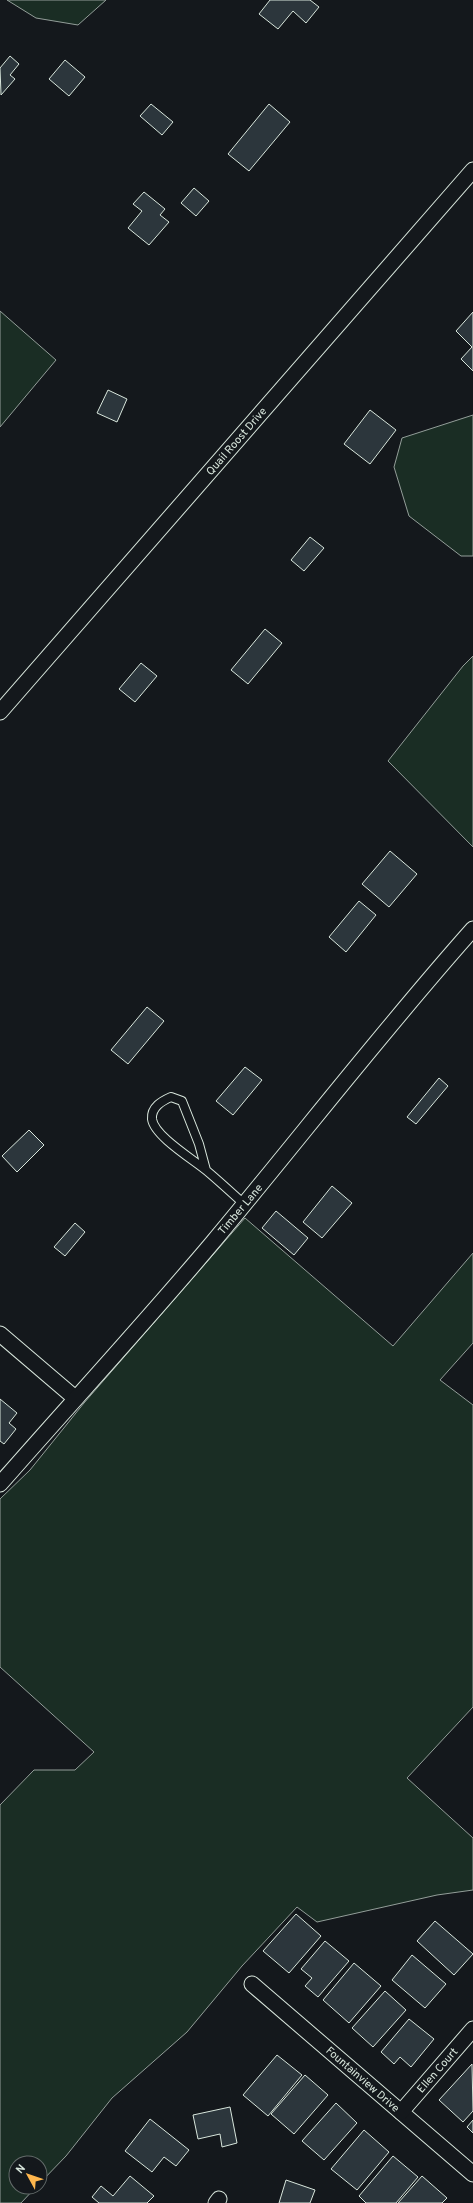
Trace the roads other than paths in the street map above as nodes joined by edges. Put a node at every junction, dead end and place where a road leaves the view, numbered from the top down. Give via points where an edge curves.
1 (473, 170) edge
2 (0, 712) edge
3 (473, 929) edge
4 (206, 1170) junction
5 (244, 1204) junction
6 (0, 1334) edge
7 (75, 1398) junction
8 (0, 1484) edge
9 (252, 1984) dead end
10 (473, 2029) edge
11 (401, 2112) junction
12 (473, 2174) edge

1 - 2 street, Quail Roost Drive
3 - 5 street, Timber Lane via 417,991
4 - 4 lane via 169,1141 156,1127 152,1119 153,1111 162,1100 171,1097 182,1101
4 - 5 lane
5 - 7 street, Timber Lane
6 - 7 street
7 - 8 street, Timber Lane
9 - 11 street, Fountainview Drive
10 - 11 street, Ellen Court
11 - 12 street, Fountainview Drive

